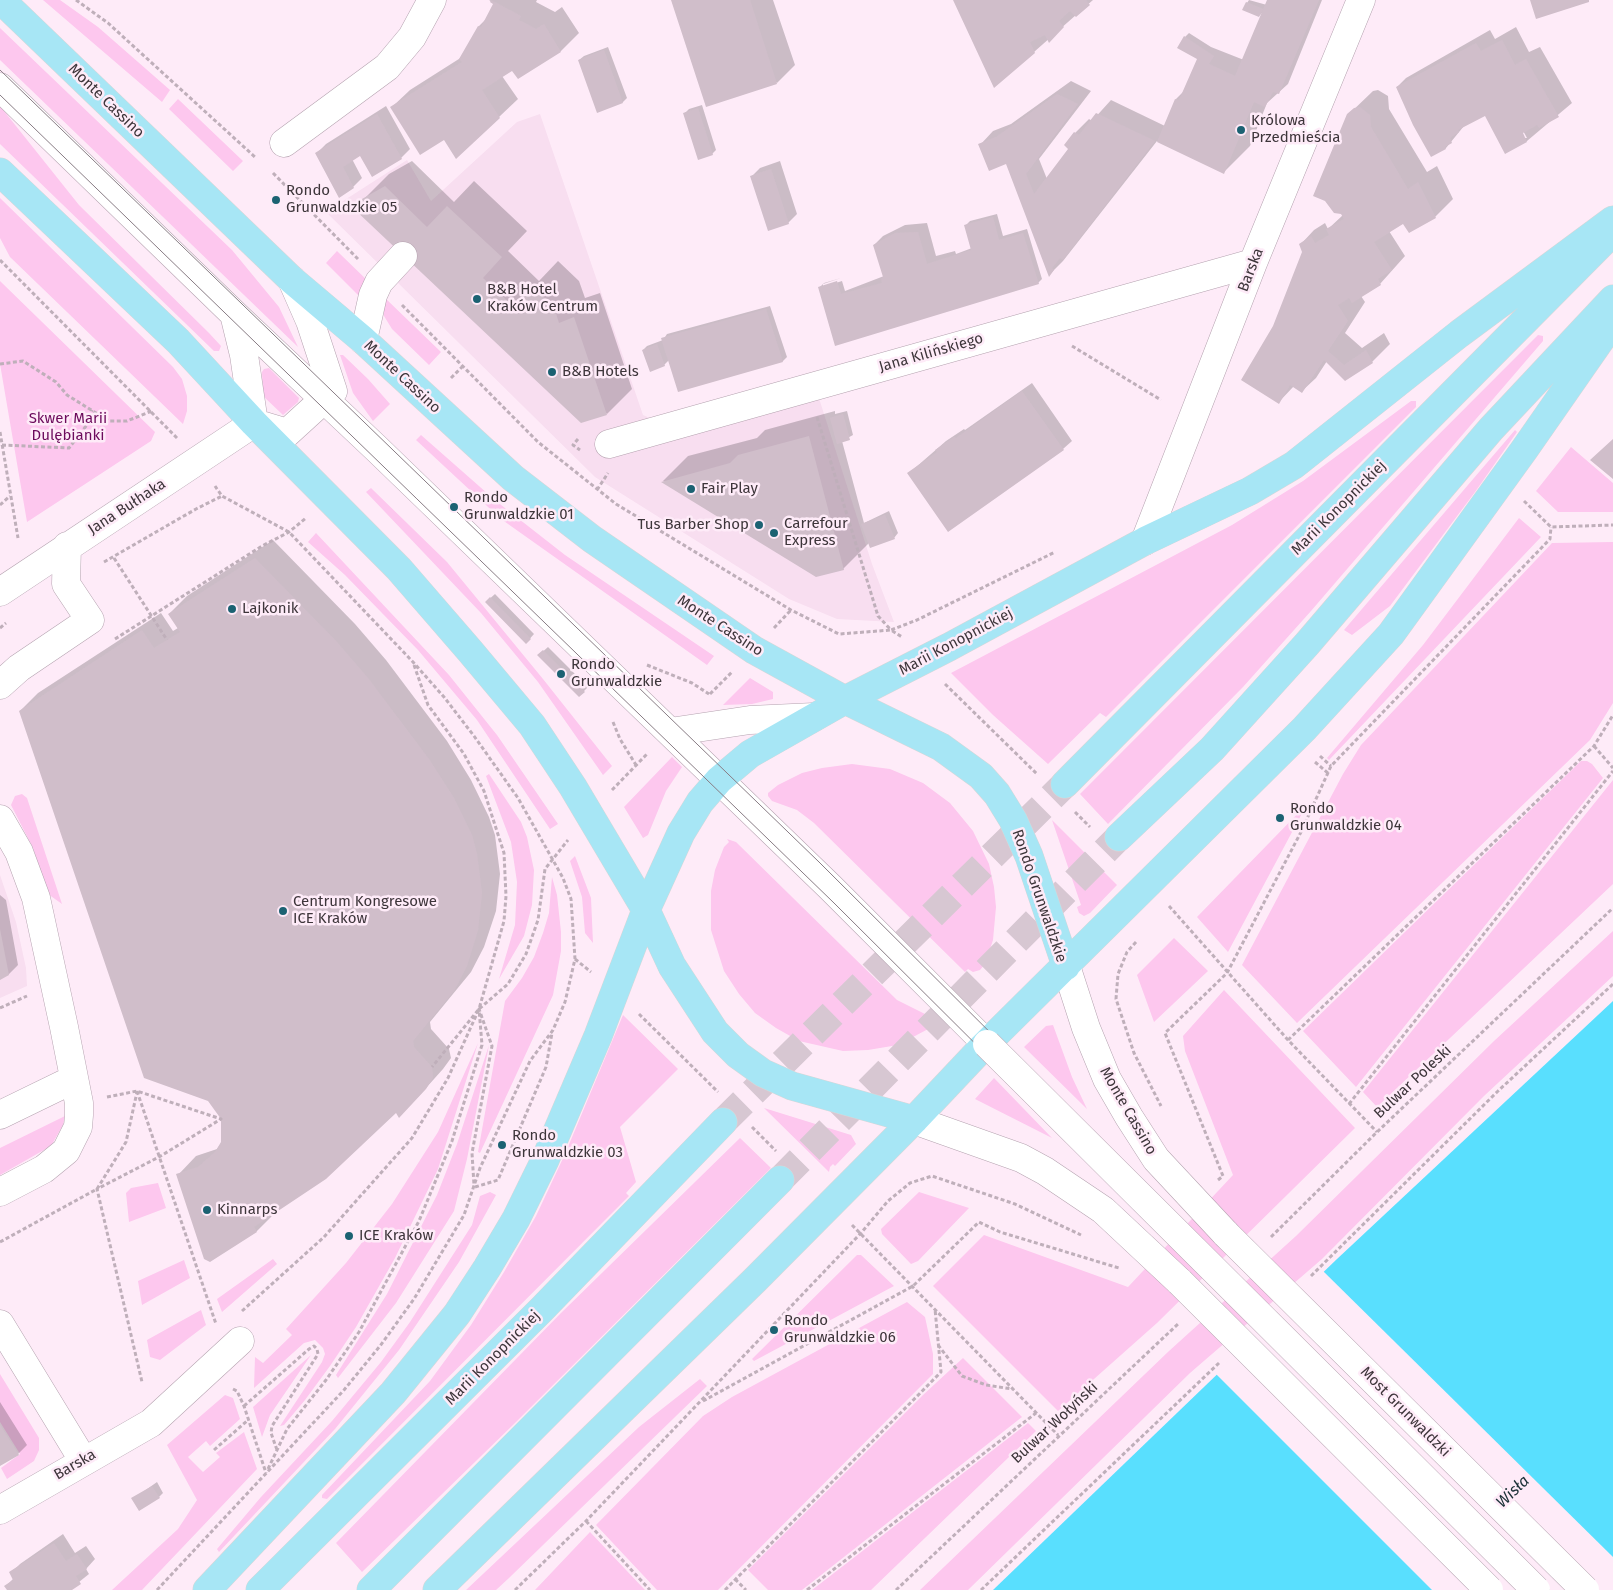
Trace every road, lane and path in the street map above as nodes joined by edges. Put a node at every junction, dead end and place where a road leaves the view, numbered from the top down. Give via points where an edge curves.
1 (1, 0) edge
2 (76, 0) edge
3 (432, 0) edge
4 (1361, 0) edge
5 (0, 86) edge
6 (284, 143) dead end
7 (260, 162) dead end
8 (266, 167) dead end
9 (0, 172) edge
10 (1613, 220) edge
11 (1613, 232) edge
12 (403, 256) dead end
13 (0, 260) edge
14 (1253, 263) junction
15 (292, 280) junction
16 (380, 282) junction
17 (1613, 299) edge
18 (234, 314) junction
19 (1613, 322) edge
20 (363, 340) junction
21 (1069, 345) dead end
22 (0, 364) edge
23 (323, 400) junction
24 (1161, 400) dead end
25 (92, 410) junction
26 (152, 411) junction
27 (816, 412) dead end
28 (254, 423) junction
29 (0, 432) edge
30 (579, 437) dead end
31 (178, 439) dead end
32 (2, 445) junction
33 (579, 449) dead end
34 (610, 456) joint
35 (216, 488) dead end
36 (597, 490) junction
37 (11, 495) junction
38 (222, 496) junction
39 (1523, 500) dead end
40 (0, 505) edge
41 (304, 519) dead end
42 (1613, 526) edge
43 (1551, 527) junction
44 (289, 532) junction
45 (18, 538) dead end
46 (1145, 541) junction
47 (67, 546) junction
48 (1063, 548) dead end
49 (114, 558) junction
50 (66, 584) junction
51 (0, 592) edge
52 (791, 610) junction
53 (152, 615) junction
54 (13, 619) dead end
55 (0, 628) edge
56 (774, 628) dead end
57 (891, 630) junction
58 (167, 640) dead end
59 (111, 641) dead end
60 (907, 641) dead end
61 (413, 662) junction
62 (641, 663) dead end
63 (738, 666) dead end
64 (0, 685) edge
65 (710, 694) junction
66 (704, 700) dead end
67 (846, 700) junction
68 (1613, 715) edge
69 (814, 717) junction
70 (670, 732) junction
71 (620, 739) dead end
72 (1594, 746) junction
73 (648, 753) dead end
74 (1320, 756) dead end
75 (1315, 762) dead end
76 (636, 765) junction
77 (1331, 766) junction
78 (1613, 769) edge
79 (1329, 774) junction
80 (719, 780) junction
81 (1065, 784) tunnel mouth
82 (610, 793) dead end
83 (0, 819) edge
84 (1119, 837) tunnel mouth
85 (568, 841) dead end
86 (553, 858) junction
87 (1613, 908) edge
88 (646, 910) junction
89 (1164, 913) dead end
90 (1140, 938) dead end
91 (1066, 966) junction
92 (1227, 973) junction
93 (1613, 984) edge
94 (30, 994) dead end
95 (0, 1008) edge
96 (479, 1009) junction
97 (552, 1030) junction
98 (1288, 1040) junction
99 (988, 1044) junction
100 (432, 1067) dead end
101 (77, 1091) junction
102 (137, 1091) junction
103 (1349, 1104) junction
104 (1163, 1110) dead end
105 (0, 1115) edge
106 (914, 1120) junction
107 (723, 1122) tunnel mouth
108 (1377, 1132) junction
109 (159, 1157) junction
110 (780, 1180) tunnel mouth
111 (1214, 1182) dead end
112 (475, 1188) junction
113 (97, 1189) junction
114 (0, 1192) edge
115 (861, 1233) junction
116 (1226, 1234) joint
117 (1084, 1236) dead end
118 (0, 1242) edge
119 (1346, 1242) dead end
120 (1264, 1243) dead end
121 (1111, 1261) dead end
122 (913, 1286) junction
123 (935, 1308) junction
124 (240, 1313) dead end
125 (1181, 1322) dead end
126 (0, 1324) edge
127 (229, 1337) joint
128 (938, 1344) junction
129 (1200, 1381) dead end
130 (142, 1382) dead end
131 (224, 1388) dead end
132 (1013, 1389) junction
133 (700, 1403) junction
134 (244, 1406) junction
135 (1036, 1413) junction
136 (248, 1420) junction
137 (1058, 1435) junction
138 (214, 1450) dead end
139 (277, 1450) junction
140 (83, 1460) junction
141 (266, 1473) junction
142 (0, 1510) edge
143 (586, 1521) junction
144 (735, 1579) junction
145 (157, 1590) edge
146 (207, 1590) edge
147 (260, 1590) edge
148 (371, 1590) edge
149 (437, 1590) edge
150 (515, 1590) edge
151 (650, 1590) edge
152 (725, 1590) edge
153 (746, 1590) edge
154 (806, 1590) edge
155 (896, 1590) edge
156 (981, 1590) edge
157 (1489, 1590) edge
158 (1536, 1590) edge
159 (1585, 1590) edge

1 - 15 main road, Monte Cassino
2 - 7 path via 108,24
3 - 6 street via 412,37 386,67
4 - 14 street, Barska
5 - 18 street
8 - 16 path
9 - 28 main road via 178,341
10 - 46 main road, Marii Konopnickiej via 1459,334 1294,465 1250,491
11 - 81 main road, Marii Konopnickiej
12 - 16 street
13 - 26 path
14 - 34 street, Jana Kilińskiego
14 - 46 street, Barska
15 - 20 main road, Monte Cassino
15 - 23 street via 310,321 333,391
16 - 20 street via 371,301
16 - 36 path via 538,442
17 - 84 main road via 1491,429 1307,644 1212,749
18 - 23 street
18 - 28 street
19 - 91 main road via 1390,634 1304,729
20 - 67 main road, Monte Cassino via 513,478 592,539 754,650
21 - 24 path
22 - 25 path via 23,361
23 - 28 street via 286,433
23 - 70 street
25 - 26 path via 109,421 126,421
25 - 32 path via 86,426 69,448
26 - 31 path
27 - 57 path via 878,616
28 - 47 street, Jana Bułhaka
28 - 88 main road via 398,569 532,725 591,814
29 - 32 path
30 - 33 path via 573,445
32 - 37 path
34 - 36 path
35 - 38 path
36 - 52 path
37 - 40 path
37 - 45 path
38 - 44 path
38 - 49 path
39 - 43 path
41 - 44 path
42 - 43 path
43 - 77 path via 1550,539
44 - 53 path
44 - 61 path
46 - 67 main road, Marii Konopnickiej
47 - 50 street
47 - 51 street, Jana Bułhaka
48 - 57 path
49 - 50 path
49 - 53 path
50 - 64 street via 90,620 19,668
52 - 56 path
52 - 57 path via 839,634
53 - 58 path
53 - 59 path
54 - 55 path
57 - 60 path
61 - 86 path via 480,744 518,798
61 - 96 path via 428,705 464,754 484,791 504,853 504,921
62 - 65 path via 692,683
63 - 65 path
65 - 66 path
67 - 69 main road
67 - 91 main road, Rondo Grunwaldzkie via 949,752 981,776 997,794 1029,856
68 - 72 path
69 - 70 street via 750,720
69 - 80 main road via 750,754
70 - 80 street
71 - 76 path
72 - 78 path
72 - 98 path
73 - 76 path
74 - 77 path
75 - 79 path
76 - 82 path
77 - 79 path
78 - 103 path
79 - 92 path
80 - 88 main road via 690,816
80 - 99 street
83 - 101 street via 18,852 36,898
85 - 86 path
86 - 96 path via 545,869 538,920 526,954 508,984
86 - 97 path via 571,899 575,946 565,1002
87 - 108 path, Bulwar Poleski
88 - 106 main road via 672,966 696,1006 738,1055 763,1073 792,1086
88 - 146 main road via 598,1036 545,1160 520,1212 487,1268 456,1314 393,1393
89 - 92 path via 1170,908
90 - 104 path via 1127,952 1118,974 1116,999 1134,1053
91 - 99 main road, Rondo Grunwaldzkie
91 - 116 street, Monte Cassino via 1096,1054 1133,1124 1177,1184
92 - 98 path
92 - 111 path via 1164,1034 1223,1176
93 - 119 path via 1497,1092
94 - 95 path
96 - 100 path
96 - 112 path via 492,1046 472,1153
96 - 124 path via 448,1078 412,1138 324,1237
96 - 139 path via 482,1045 452,1141 419,1221 359,1332 287,1429
97 - 112 path via 530,1061 480,1168
97 - 112 path via 546,1067 498,1180
98 - 103 path
99 - 106 main road, Rondo Grunwaldzkie
99 - 158 street, bridge
101 - 102 path
101 - 105 street
101 - 114 street via 78,1127 66,1151 44,1169
102 - 109 path
102 - 109 path via 221,1119
102 - 113 path via 126,1142
103 - 108 path
106 - 149 main road, Rondo Grunwaldzkie
106 - 157 street, bridge via 1021,1158 1045,1170 1103,1210 1180,1282
107 - 147 main road, Marii Konopnickiej via 542,1309
108 - 120 path, Bulwar Poleski
109 - 113 path
109 - 127 path
110 - 148 main road
112 - 141 path via 440,1257 380,1346 344,1390
113 - 118 path
113 - 130 path
115 - 117 path via 888,1201 910,1183 932,1176 1015,1204
115 - 122 path
115 - 133 path
116 - 159 street, Most Grunwaldzki, bridge
121 - 122 path via 1118,1268 1000,1232 979,1222
122 - 123 path
122 - 133 path
123 - 128 path
123 - 132 path
125 - 137 path, Bulwar Wołyński
126 - 140 street
127 - 140 street, Barska via 151,1423
128 - 132 path via 962,1376 986,1385
128 - 144 path via 940,1372
129 - 156 path
131 - 134 path via 238,1391
132 - 135 path
133 - 143 path
134 - 136 path
134 - 139 path via 309,1348 314,1346 317,1349 318,1354 272,1426
135 - 137 path
135 - 154 path
136 - 138 path
136 - 141 path
137 - 155 path, Bulwar Wołyński
139 - 141 path
140 - 142 street, Barska
141 - 145 path
143 - 150 path
143 - 151 path
144 - 152 path
144 - 153 path

